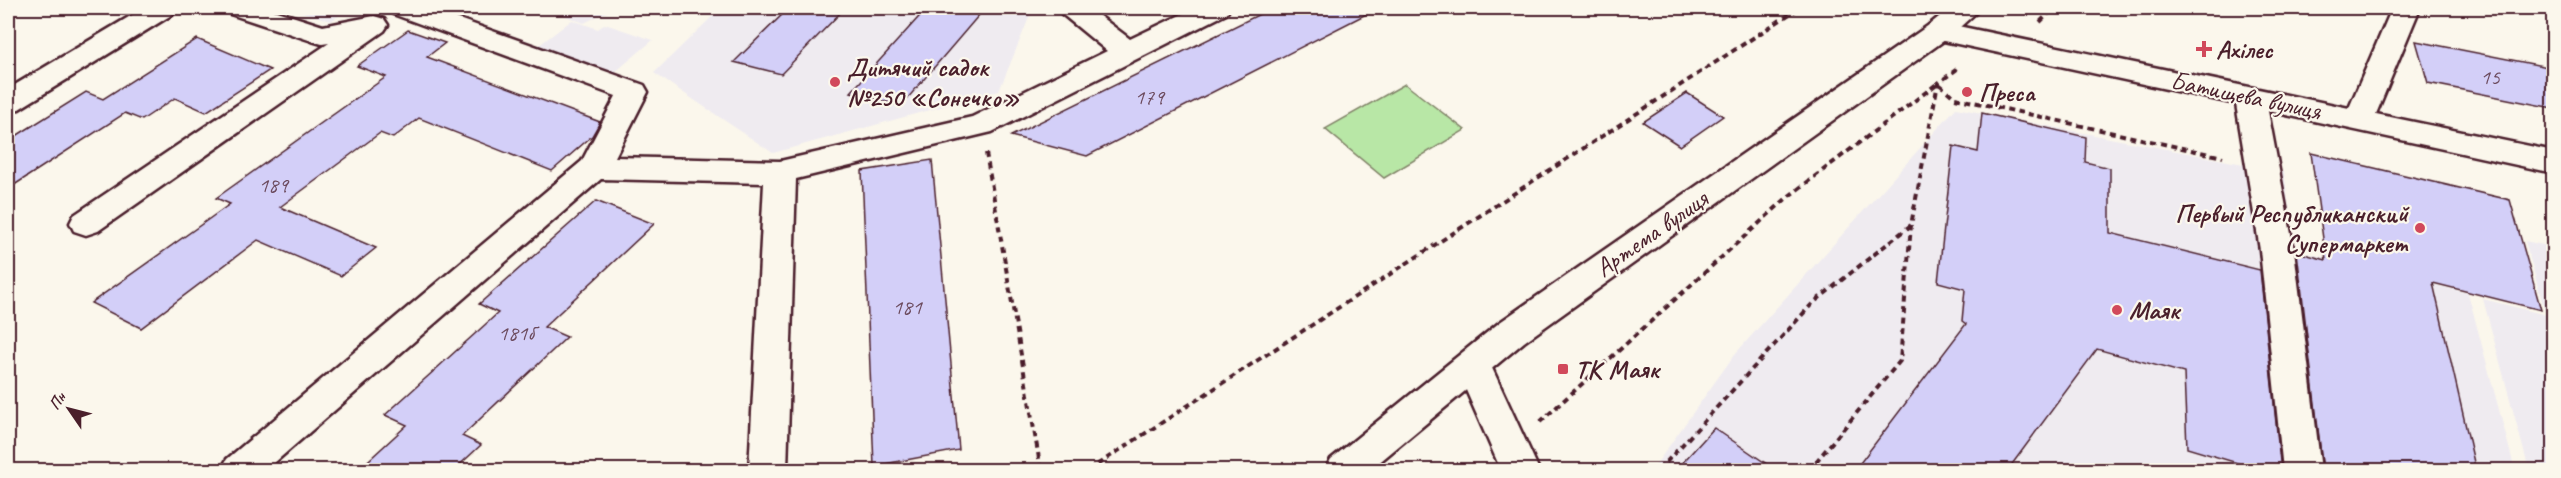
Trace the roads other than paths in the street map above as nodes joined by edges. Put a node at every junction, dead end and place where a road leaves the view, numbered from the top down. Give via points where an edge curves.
1 (163, 8) edge
2 (240, 8) edge
3 (403, 8) edge
4 (1072, 8) edge
5 (1216, 8) edge
6 (1967, 8) edge
7 (2406, 8) edge
8 (374, 25) junction
9 (1939, 31) junction
10 (1127, 52) junction
11 (2250, 96) junction
12 (8, 102) edge
13 (2359, 119) junction
14 (2553, 162) edge
15 (594, 168) junction
16 (780, 172) junction
17 (86, 223) dead end
18 (1473, 365) junction
19 (1516, 460) edge
20 (240, 471) edge
21 (768, 471) edge
22 (1344, 471) edge
23 (2302, 471) edge

1 - 12 main road
2 - 8 main road via 322,35
3 - 8 main road
3 - 15 main road via 633,92
4 - 10 main road
5 - 10 main road
6 - 9 main road, Артема вулиця
7 - 13 main road
8 - 17 main road
9 - 11 main road, Батищева вулиця
9 - 18 main road, Артема вулиця via 1512,332
10 - 16 main road via 981,125
11 - 13 main road, Батищева вулиця
11 - 23 main road via 2277,250
13 - 14 main road, Батищева вулиця
15 - 16 main road
15 - 20 main road
16 - 21 main road
18 - 19 main road
18 - 22 main road, Артема вулиця

